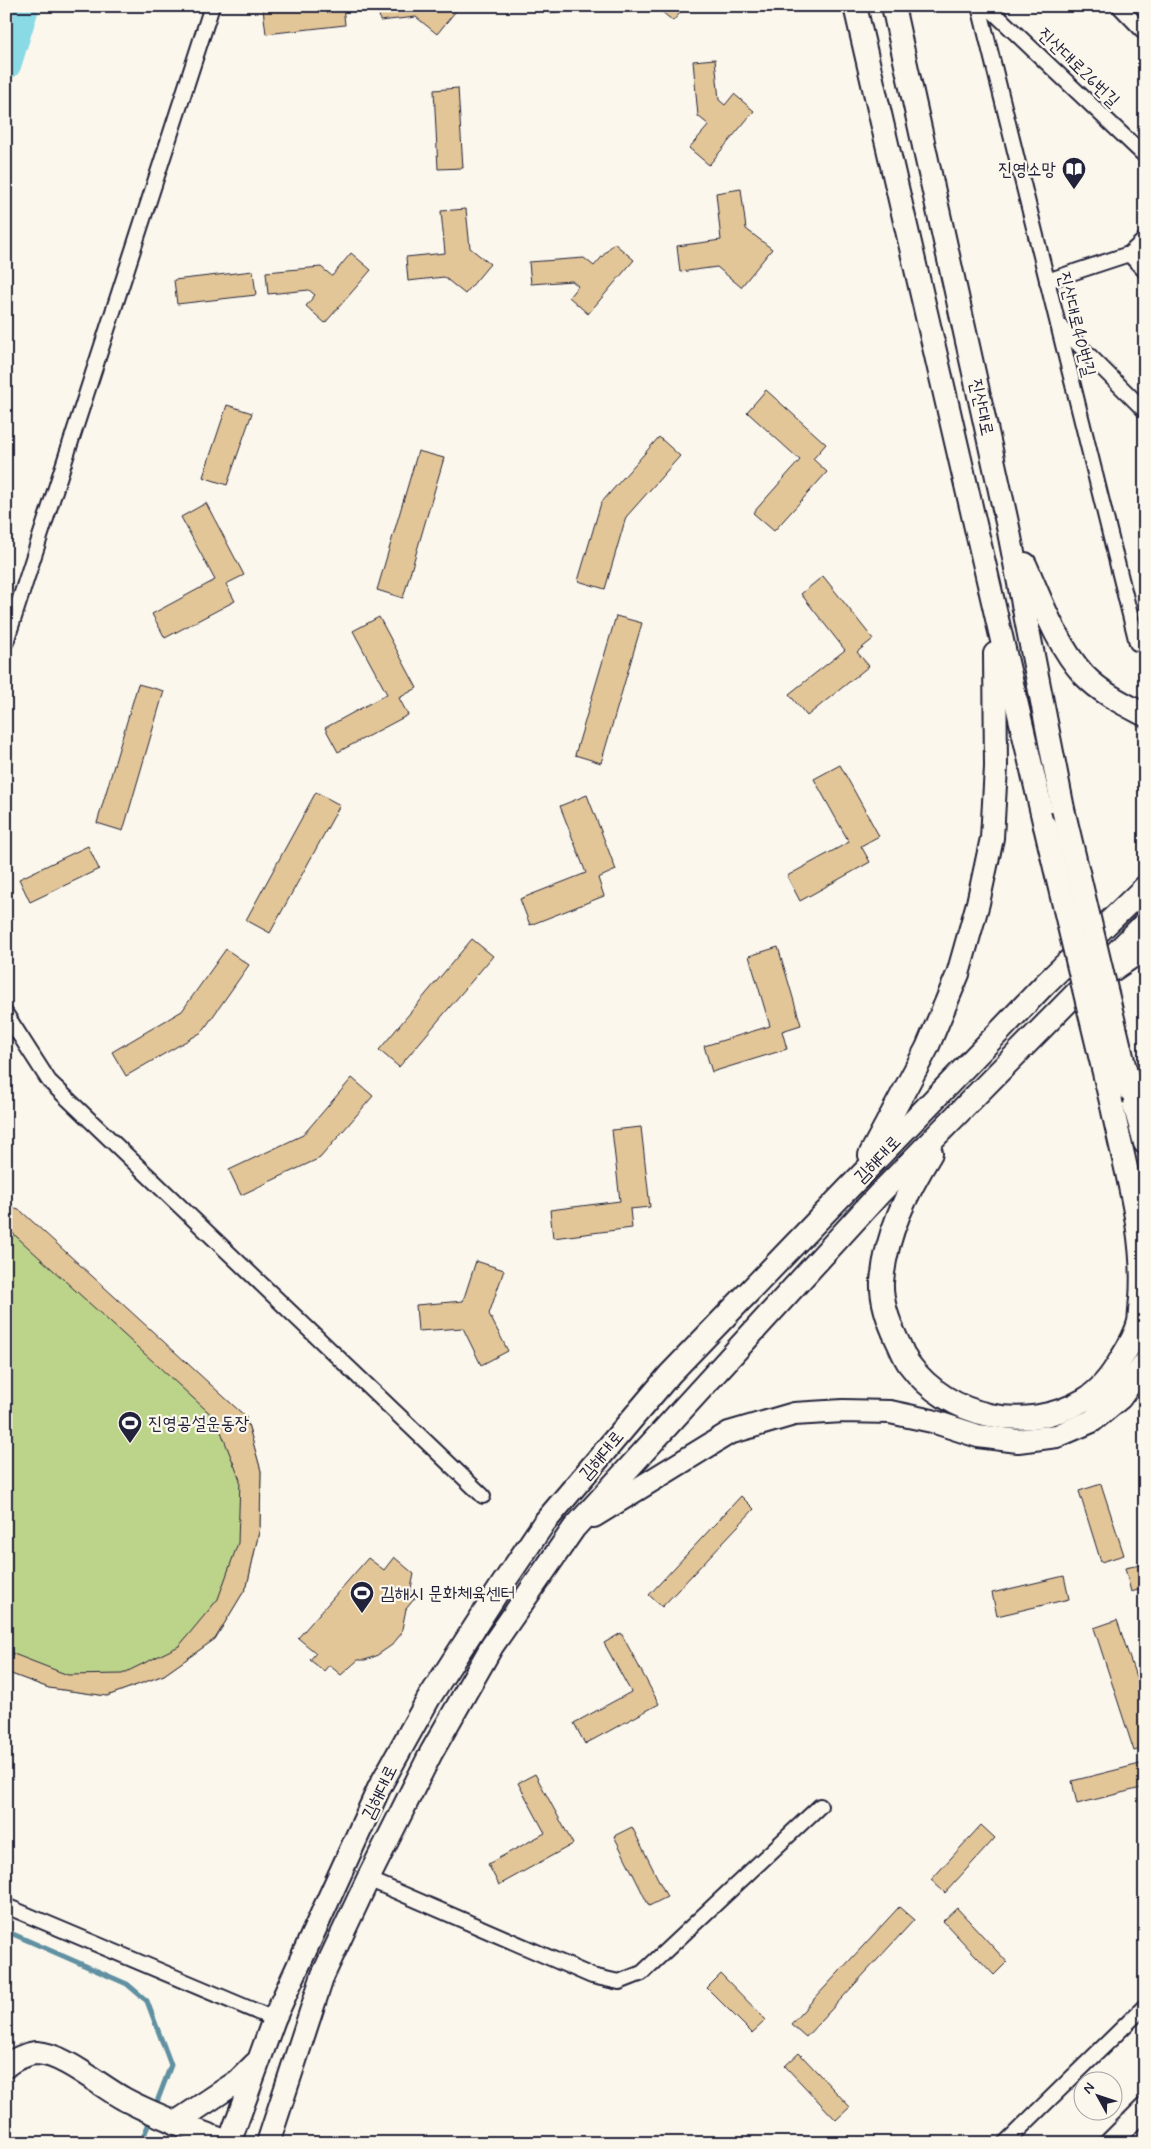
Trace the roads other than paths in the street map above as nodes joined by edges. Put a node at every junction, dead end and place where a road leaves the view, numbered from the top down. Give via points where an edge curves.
1 (212, 6) edge
2 (855, 6) edge
3 (893, 6) edge
4 (979, 6) edge
5 (987, 6) edge
6 (1119, 6) edge
7 (1145, 33) edge
8 (1145, 156) edge
9 (1145, 239) edge
10 (1129, 254) junction
11 (1145, 271) edge
12 (1047, 280) junction
13 (1058, 324) junction
14 (1145, 411) edge
15 (1008, 527) junction
16 (994, 613) junction
17 (6, 642) edge
18 (1145, 646) edge
19 (1145, 715) edge
20 (1145, 887) edge
21 (1145, 922) edge
22 (1145, 948) edge
23 (1066, 1000) junction
24 (6, 1014) edge
25 (949, 1124) junction
26 (1145, 1143) edge
27 (857, 1179) junction
28 (1145, 1363) edge
29 (483, 1496) dead end
30 (574, 1528) junction
31 (820, 1806) dead end
32 (368, 1880) junction
33 (6, 1906) edge
34 (1145, 2006) edge
35 (274, 2019) junction
36 (260, 2060) junction
37 (6, 2066) edge
38 (1145, 2108) edge
39 (173, 2128) edge
40 (230, 2143) edge
41 (268, 2143) edge
42 (1005, 2143) edge
43 (1110, 2143) edge

1 - 17 street
2 - 16 main road, 진산대로
3 - 15 main road, 진산대로
4 - 12 street, 진산대로40번길
5 - 8 street, 진산대로26번길
6 - 7 street
9 - 10 street
10 - 11 street
10 - 12 street
12 - 13 street, 진산대로40번길
13 - 14 street
13 - 18 street, 진산대로40번길 via 1137,643
15 - 19 main road via 1057,636 1084,675 1115,699
15 - 26 main road, 진산대로, bridge via 1063,810
16 - 25 main road, bridge via 1112,1106 1140,1244 1142,1283 1139,1321 1127,1350 1109,1378 1085,1400 1055,1414 1021,1419 983,1415 954,1403 931,1388 908,1363 888,1323 882,1284 891,1231 915,1179
16 - 27 main road via 996,766 992,838 978,903 958,974 928,1048
20 - 27 main road, 김해대로 via 1045,984
21 - 23 main road, 김해대로
22 - 23 main road
23 - 25 main road, 김해대로
24 - 29 street via 49,1081
25 - 30 main road, 김해대로 via 879,1194
27 - 35 main road, 김해대로 via 670,1374 544,1523 514,1566 429,1698 380,1786
28 - 30 main road via 1120,1398 1092,1421 1057,1436 1018,1441 978,1436 890,1412 843,1411 794,1414 738,1430
30 - 32 main road, 김해대로 via 492,1646 431,1753
31 - 32 street via 642,1973 619,1982 592,1976
32 - 41 main road, 김해대로 via 323,1975
33 - 35 street
34 - 42 street
35 - 36 main road, 김해대로
36 - 39 main road via 238,2081
36 - 40 main road, 김해대로
37 - 39 main road via 37,2053 58,2059
38 - 43 street
39 - 40 main road

